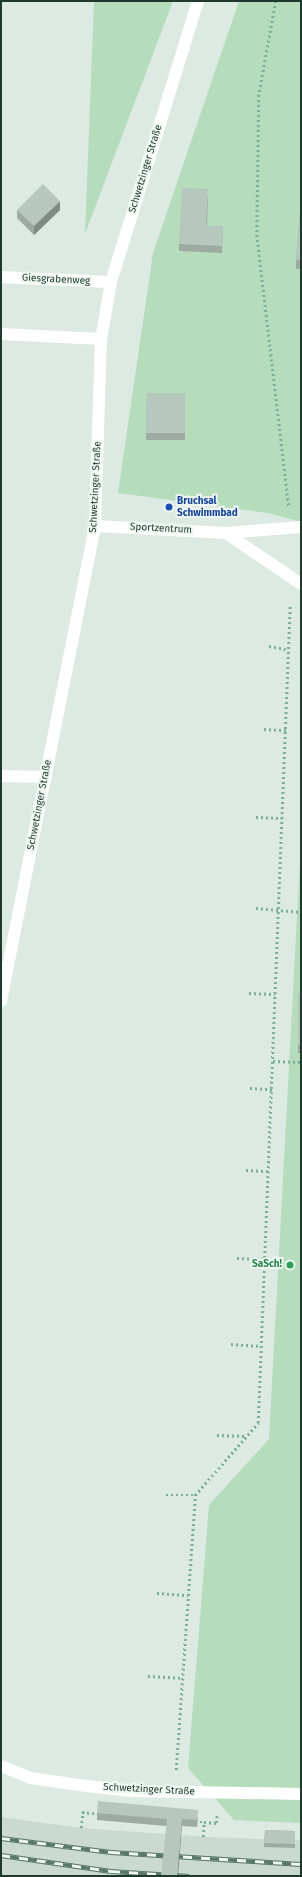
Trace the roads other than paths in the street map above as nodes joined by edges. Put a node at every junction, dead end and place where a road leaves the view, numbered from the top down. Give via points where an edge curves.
1 (198, 1) edge
2 (1, 277) edge
3 (111, 282) junction
4 (1, 334) edge
5 (101, 338) junction
6 (96, 526) junction
7 (296, 527) edge
8 (226, 533) junction
9 (296, 580) edge
10 (1, 776) edge
11 (46, 777) junction
12 (1, 1002) edge
13 (1, 1766) edge
14 (301, 1794) edge

1 - 3 street, Schwetzinger Straße
2 - 3 street, Giesgrabenweg
3 - 5 street, Schwetzinger Straße
4 - 5 street
5 - 6 street, Schwetzinger Straße
6 - 8 street, Sportzentrum
6 - 11 street, Schwetzinger Straße
7 - 8 street, Sportzentrum
8 - 9 street
10 - 11 street
11 - 12 street, Schwetzinger Straße
13 - 14 street, Schwetzinger Straße via 30,1778 86,1786 174,1792

